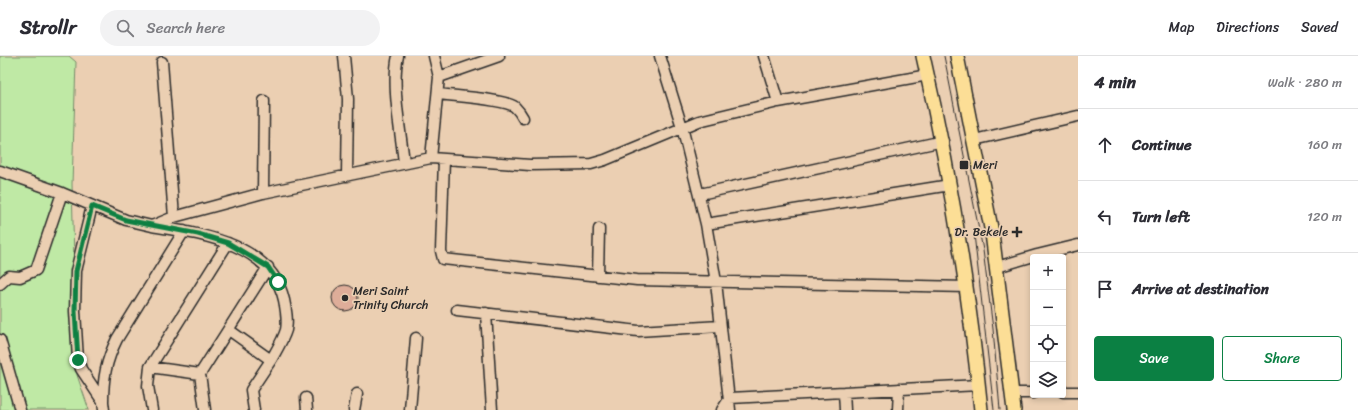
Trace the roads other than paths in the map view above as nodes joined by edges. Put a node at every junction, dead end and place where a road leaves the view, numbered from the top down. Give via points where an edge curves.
1 (344, 56) edge
2 (398, 56) edge
3 (434, 56) edge
4 (499, 56) edge
5 (660, 56) edge
6 (764, 56) edge
7 (923, 56) edge
8 (957, 56) edge
9 (162, 62) dead end
10 (928, 75) junction
11 (439, 77) junction
12 (438, 94) junction
13 (264, 101) dead end
14 (778, 102) junction
15 (1078, 116) edge
16 (523, 118) dead end
17 (682, 127) junction
18 (974, 140) junction
19 (943, 141) junction
20 (431, 158) junction
21 (444, 159) junction
22 (404, 163) junction
23 (0, 171) edge
24 (347, 176) junction
25 (950, 185) junction
26 (62, 193) junction
27 (263, 193) junction
28 (700, 194) junction
29 (92, 206) junction
30 (174, 217) junction
31 (706, 224) junction
32 (152, 226) junction
33 (599, 229) dead end
34 (184, 231) junction
35 (228, 243) junction
36 (1078, 246) edge
37 (268, 267) junction
38 (997, 267) junction
39 (598, 276) junction
40 (716, 282) junction
41 (0, 284) edge
42 (967, 287) junction
43 (457, 310) dead end
44 (486, 313) junction
45 (720, 326) junction
46 (229, 330) junction
47 (416, 338) dead end
48 (0, 340) edge
49 (271, 360) junction
50 (150, 367) junction
51 (200, 374) junction
52 (979, 385) junction
53 (899, 389) junction
54 (844, 392) junction
55 (1066, 392) edge
56 (1078, 392) edge
57 (1012, 393) junction
58 (1030, 393) edge
59 (356, 394) dead end
60 (306, 398) dead end
61 (730, 398) junction
62 (104, 406) edge
63 (20, 410) edge
64 (152, 410) edge
65 (204, 410) edge
66 (254, 410) edge
67 (307, 410) edge
68 (354, 410) edge
69 (410, 410) edge
70 (492, 410) edge
71 (722, 410) edge
72 (730, 410) edge
73 (845, 410) edge
74 (898, 410) edge
75 (981, 410) edge
76 (1014, 410) edge

1 - 24 street via 348,99
2 - 22 street via 396,83
3 - 11 street
4 - 11 street
5 - 17 street
6 - 14 street
7 - 10 main road
8 - 18 main road
9 - 30 street
10 - 14 street
10 - 19 main road
11 - 12 street
12 - 16 street via 508,104 516,108
12 - 20 street
13 - 27 street
14 - 17 street
15 - 18 street
17 - 21 street via 591,164 530,164
17 - 28 street
18 - 38 main road
19 - 25 main road
19 - 28 street
20 - 21 street
20 - 22 street
21 - 39 street via 441,244 443,259
22 - 24 street
23 - 26 street
24 - 27 street
25 - 31 street
25 - 42 main road
26 - 29 street
26 - 41 street via 36,270 20,277 9,276
27 - 30 street
28 - 31 street
29 - 32 street via 126,220
29 - 62 street via 76,271 75,311 78,360
30 - 32 street
31 - 40 street
32 - 34 street
33 - 39 street
34 - 35 street
34 - 62 street via 111,350 103,378
35 - 37 street
35 - 50 street
36 - 38 street
37 - 46 street
37 - 49 street via 283,295 287,321 285,334
38 - 57 main road
39 - 40 street via 637,280
40 - 42 street
40 - 45 street
42 - 52 main road
43 - 44 street
44 - 45 street via 642,332
44 - 70 street
45 - 61 street
46 - 49 street
46 - 51 street
47 - 69 street
48 - 63 street
49 - 66 street via 251,390
50 - 51 street
50 - 64 street via 148,386
51 - 65 street
52 - 53 street
52 - 75 main road
53 - 54 street
53 - 74 street
54 - 61 street
54 - 73 street
55 - 56 street
57 - 58 street
57 - 76 main road
59 - 68 street
60 - 67 street
61 - 71 street
61 - 72 street

